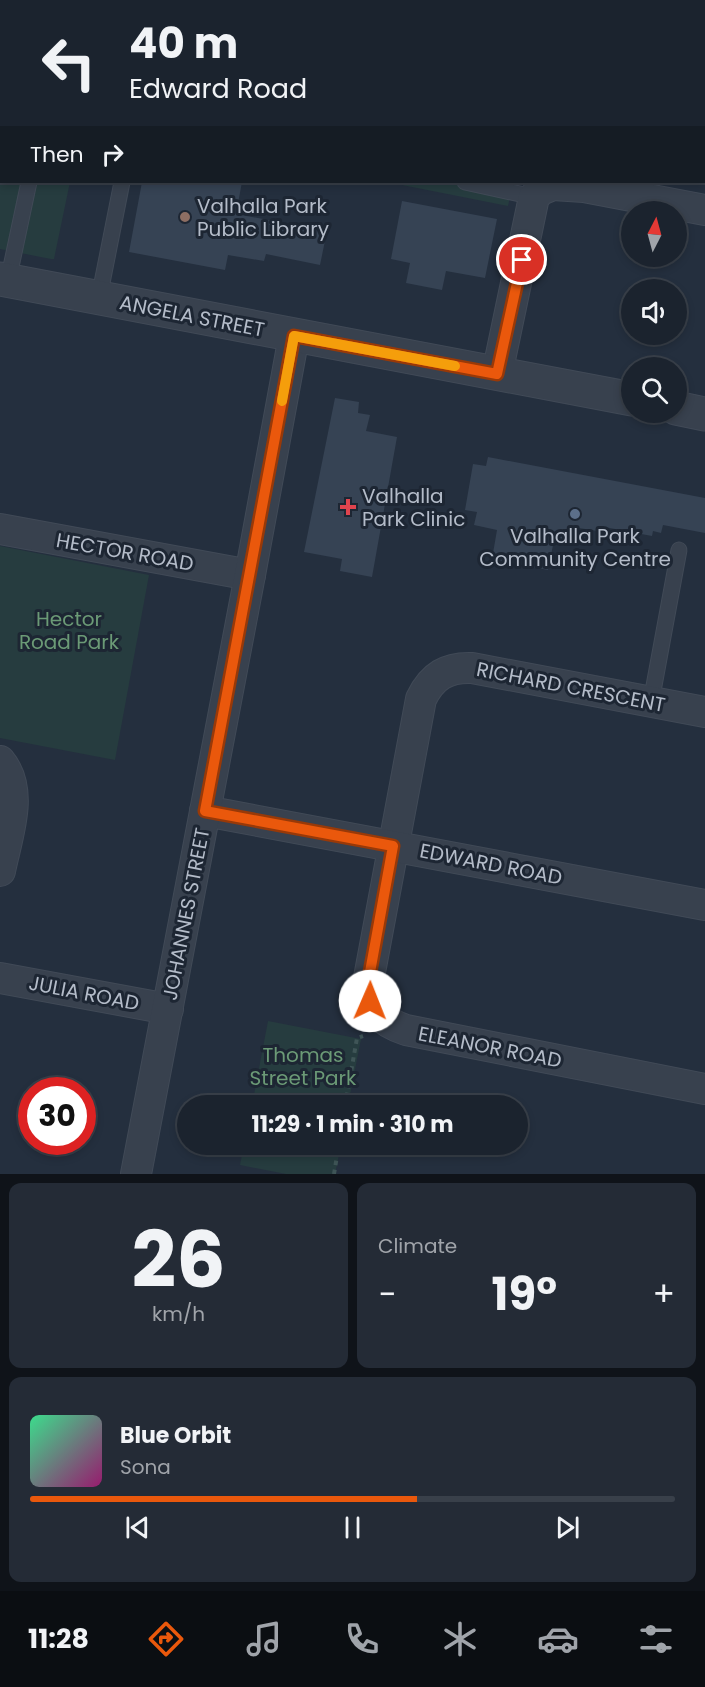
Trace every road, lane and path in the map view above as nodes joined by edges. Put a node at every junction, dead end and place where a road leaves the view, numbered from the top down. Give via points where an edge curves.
1 (28, 183) edge
2 (122, 183) edge
3 (470, 183) edge
4 (580, 184) edge
5 (534, 197) junction
6 (705, 210) edge
7 (4, 280) edge
8 (99, 298) junction
9 (294, 336) junction
10 (497, 374) junction
11 (621, 397) edge
12 (687, 410) edge
13 (705, 414) edge
14 (0, 529) edge
15 (679, 550) dead end
16 (250, 575) junction
17 (651, 702) junction
18 (705, 712) edge
19 (4, 765) edge
20 (205, 811) junction
21 (393, 846) junction
22 (0, 871) edge
23 (705, 905) edge
24 (0, 978) edge
25 (168, 1009) junction
26 (390, 1025) junction
27 (705, 1089) edge
28 (347, 1095) edge
29 (337, 1155) edge
30 (137, 1174) edge
31 (334, 1174) edge

1 - 7 lane
2 - 8 lane
3 - 5 lane
4 - 5 street via 553,184
4 - 6 street
5 - 10 street
7 - 8 street, ANGELA STREET
8 - 9 street, ANGELA STREET
9 - 10 street, ANGELA STREET
9 - 16 street, JOHANNES STREET
10 - 11 street, ANGELA STREET
12 - 13 street
14 - 16 street, HECTOR ROAD
15 - 17 lane
16 - 20 street, JOHANNES STREET
17 - 18 street, RICHARD CRESCENT
17 - 21 street, RICHARD CRESCENT via 472,668 444,672 428,686 421,699
19 - 22 street via 14,800
20 - 21 street, EDWARD ROAD
20 - 25 street, JOHANNES STREET
21 - 23 street, EDWARD ROAD
21 - 26 street via 368,983 370,1001
24 - 25 street, JULIA ROAD
25 - 30 street, JOHANNES STREET
26 - 27 street, ELEANOR ROAD
26 - 28 path via 357,1038
29 - 31 path

